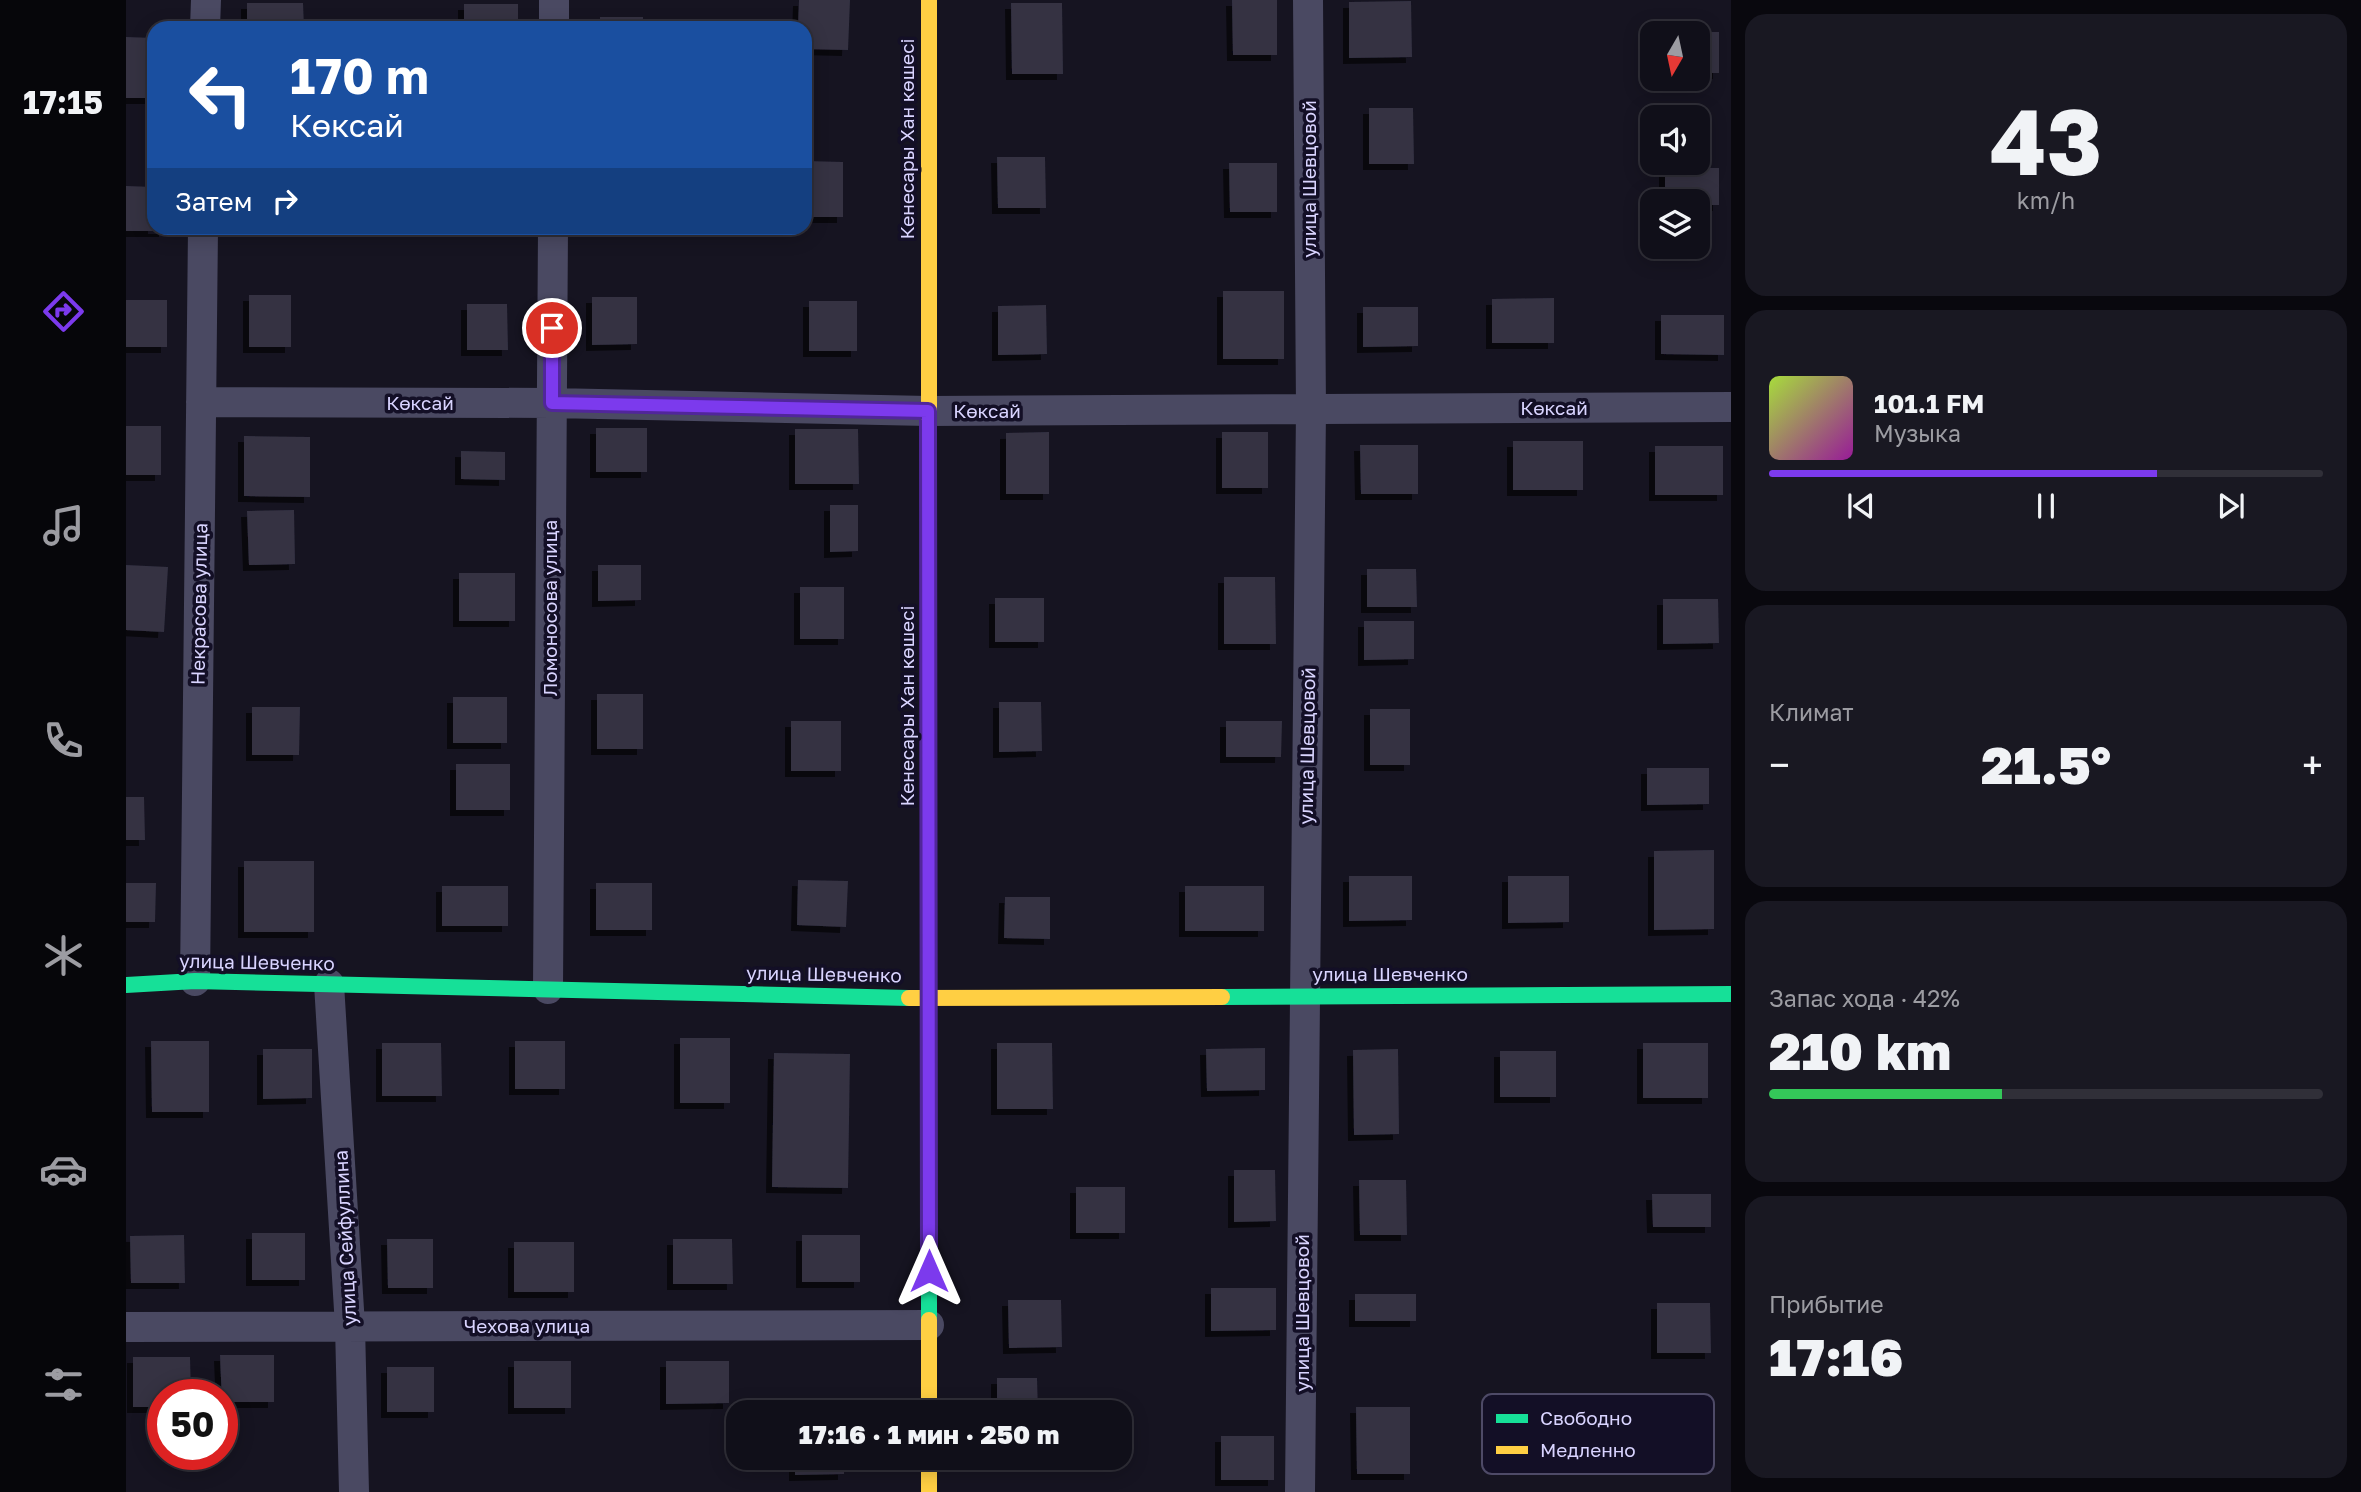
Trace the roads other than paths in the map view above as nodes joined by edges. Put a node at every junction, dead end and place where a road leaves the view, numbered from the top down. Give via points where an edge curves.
1 (206, 0) edge
2 (554, 0) edge
3 (929, 0) edge
4 (1308, 0) edge
5 (205, 21) edge
6 (554, 21) edge
7 (203, 235) edge
8 (553, 235) edge
9 (201, 402) junction
10 (552, 403) junction
11 (1731, 407) edge
12 (1311, 409) junction
13 (928, 411) junction
14 (195, 981) junction
15 (329, 984) junction
16 (126, 985) edge
17 (548, 989) junction
18 (1731, 994) edge
19 (1304, 995) junction
20 (928, 998) junction
21 (929, 1325) junction
22 (350, 1326) junction
23 (126, 1327) edge
24 (929, 1400) edge
25 (929, 1470) edge
26 (354, 1492) edge
27 (929, 1492) edge
28 (1300, 1492) edge

1 - 5 street
2 - 6 street
3 - 13 street, Кенесары Хан көшесі
4 - 12 street, улица Шевцовой
7 - 9 street, Некрасова улица
8 - 10 street, Ломоносова улица
9 - 10 street, Көксай
9 - 14 street, Некрасова улица
10 - 13 street, Көксай
10 - 17 street, Ломоносова улица
11 - 12 street, Көксай
12 - 13 street, Көксай
12 - 19 street, улица Шевцовой
13 - 20 street, Кенесары Хан көшесі
14 - 15 street, улица Шевченко
14 - 16 street, улица Шевченко
15 - 17 street, улица Шевченко
15 - 22 street, улица Сейфуллина
17 - 20 street, улица Шевченко
18 - 19 street, улица Шевченко
19 - 20 street, улица Шевченко
19 - 28 street, улица Шевцовой
20 - 21 street, Кенесары Хан көшесі
21 - 22 street, Чехова улица
21 - 24 street, Кенесары Хан көшесі
22 - 23 street, Чехова улица
22 - 26 street, улица Сейфуллина
25 - 27 street

